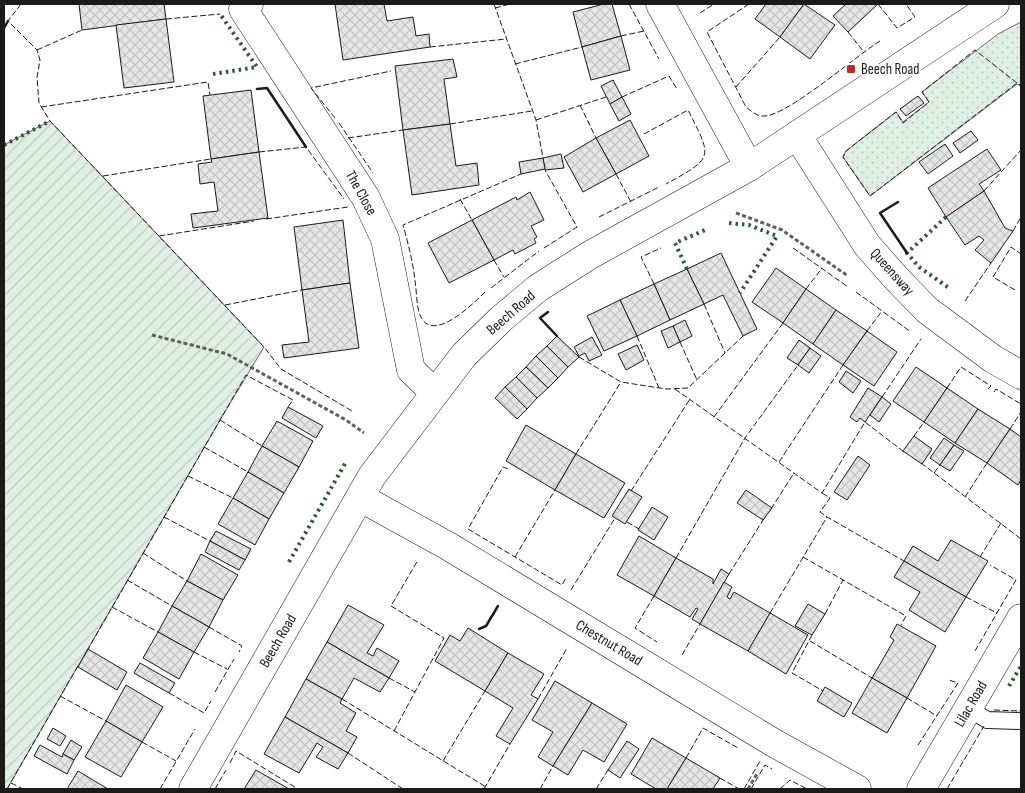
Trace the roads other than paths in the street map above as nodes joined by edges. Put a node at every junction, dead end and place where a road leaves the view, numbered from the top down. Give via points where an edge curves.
1 (660, 4) edge
2 (995, 4) edge
3 (243, 6) edge
4 (797, 135) junction
5 (749, 167) junction
6 (1021, 375) edge
7 (434, 392) junction
8 (361, 498) junction
9 (1021, 618) edge
10 (968, 708) junction
11 (1021, 720) edge
12 (194, 789) edge
13 (857, 789) edge
14 (921, 789) edge

1 - 5 street
2 - 4 street, Beech Road
3 - 7 street, The Close via 366,198 386,239 411,370
4 - 5 street, Beech Road
4 - 6 street, Queensway via 867,245 895,277 927,310
5 - 7 street, Beech Road via 590,255 538,288 470,349
7 - 8 street, Beech Road via 389,451
8 - 12 street, Beech Road
8 - 13 street, Chestnut Road via 448,546 774,743
9 - 10 street, Lilac Road
10 - 11 lane via 987,720
10 - 14 street, Lilac Road

